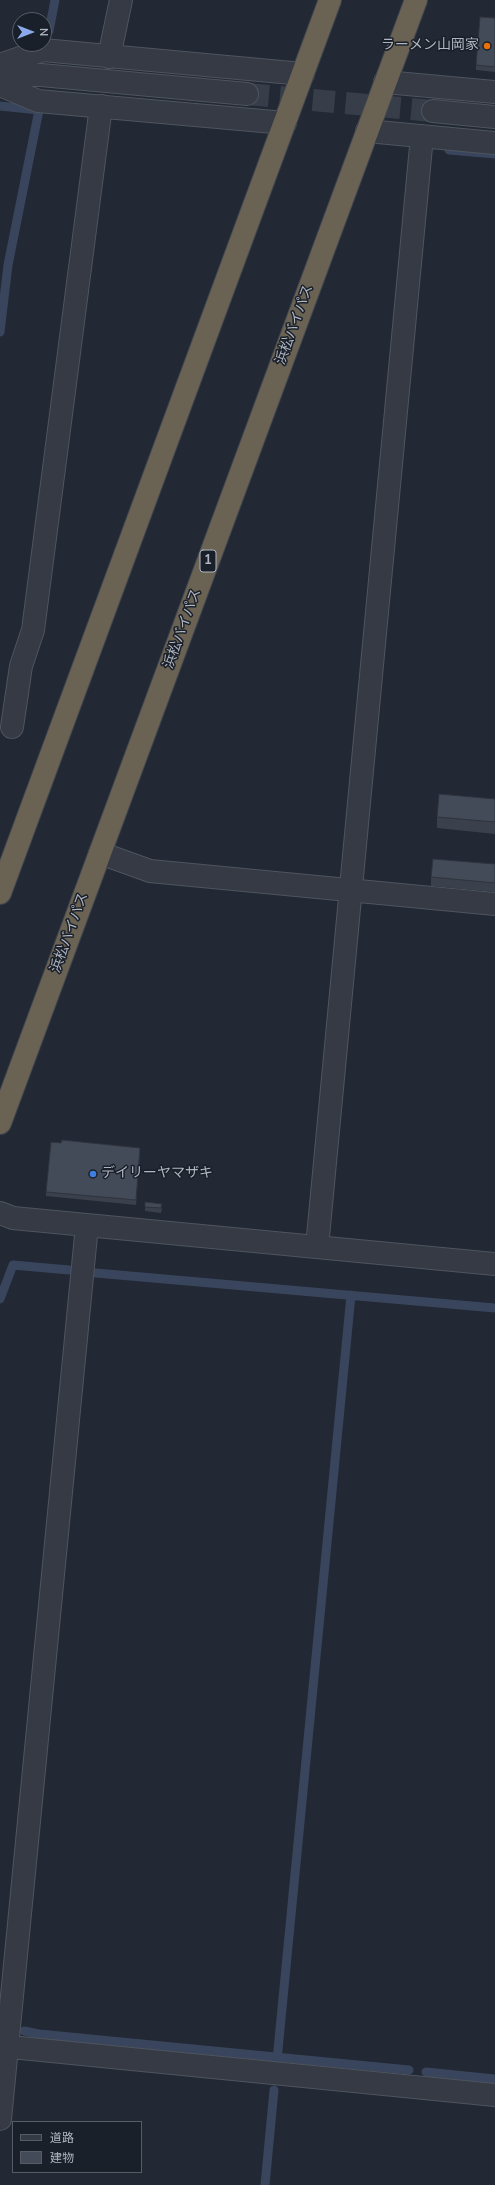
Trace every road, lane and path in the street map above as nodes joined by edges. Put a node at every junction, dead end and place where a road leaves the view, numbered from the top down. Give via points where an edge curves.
1 (121, 0) edge
2 (330, 0) edge
3 (416, 0) edge
4 (110, 57) junction
5 (0, 65) edge
6 (303, 74) junction
7 (0, 75) edge
8 (385, 82) junction
9 (0, 85) edge
10 (495, 92) edge
11 (247, 94) tunnel mouth
12 (101, 106) junction
13 (433, 112) tunnel mouth
14 (495, 117) edge
15 (285, 123) junction
16 (367, 131) junction
17 (422, 136) junction
18 (495, 143) edge
19 (12, 727) dead end
20 (100, 853) junction
21 (6, 861) edge
22 (351, 890) junction
23 (0, 893) edge
24 (495, 904) edge
25 (0, 1122) edge
26 (0, 1213) edge
27 (87, 1225) junction
28 (317, 1247) junction
29 (495, 1264) edge
30 (4, 2047) edge
31 (495, 2095) edge
32 (0, 2119) edge

1 - 4 street
2 - 6 highway
3 - 8 highway, 浜松バイパス / 1
4 - 5 street via 43,50
4 - 6 street
6 - 15 highway
7 - 11 street via 41,75
8 - 10 street
8 - 16 highway, 浜松バイパス / 1
9 - 12 street via 38,101
12 - 15 street
12 - 19 street via 33,630 21,666
13 - 14 street
15 - 21 highway
16 - 17 street
16 - 20 highway, 浜松バイパス / 1
17 - 18 street
17 - 22 street
20 - 22 street via 150,871
20 - 25 highway, 浜松バイパス / 1
21 - 23 highway
22 - 24 street
22 - 28 street
26 - 27 street via 13,1218
27 - 28 street
27 - 30 street
28 - 29 street
30 - 31 street
30 - 32 street

